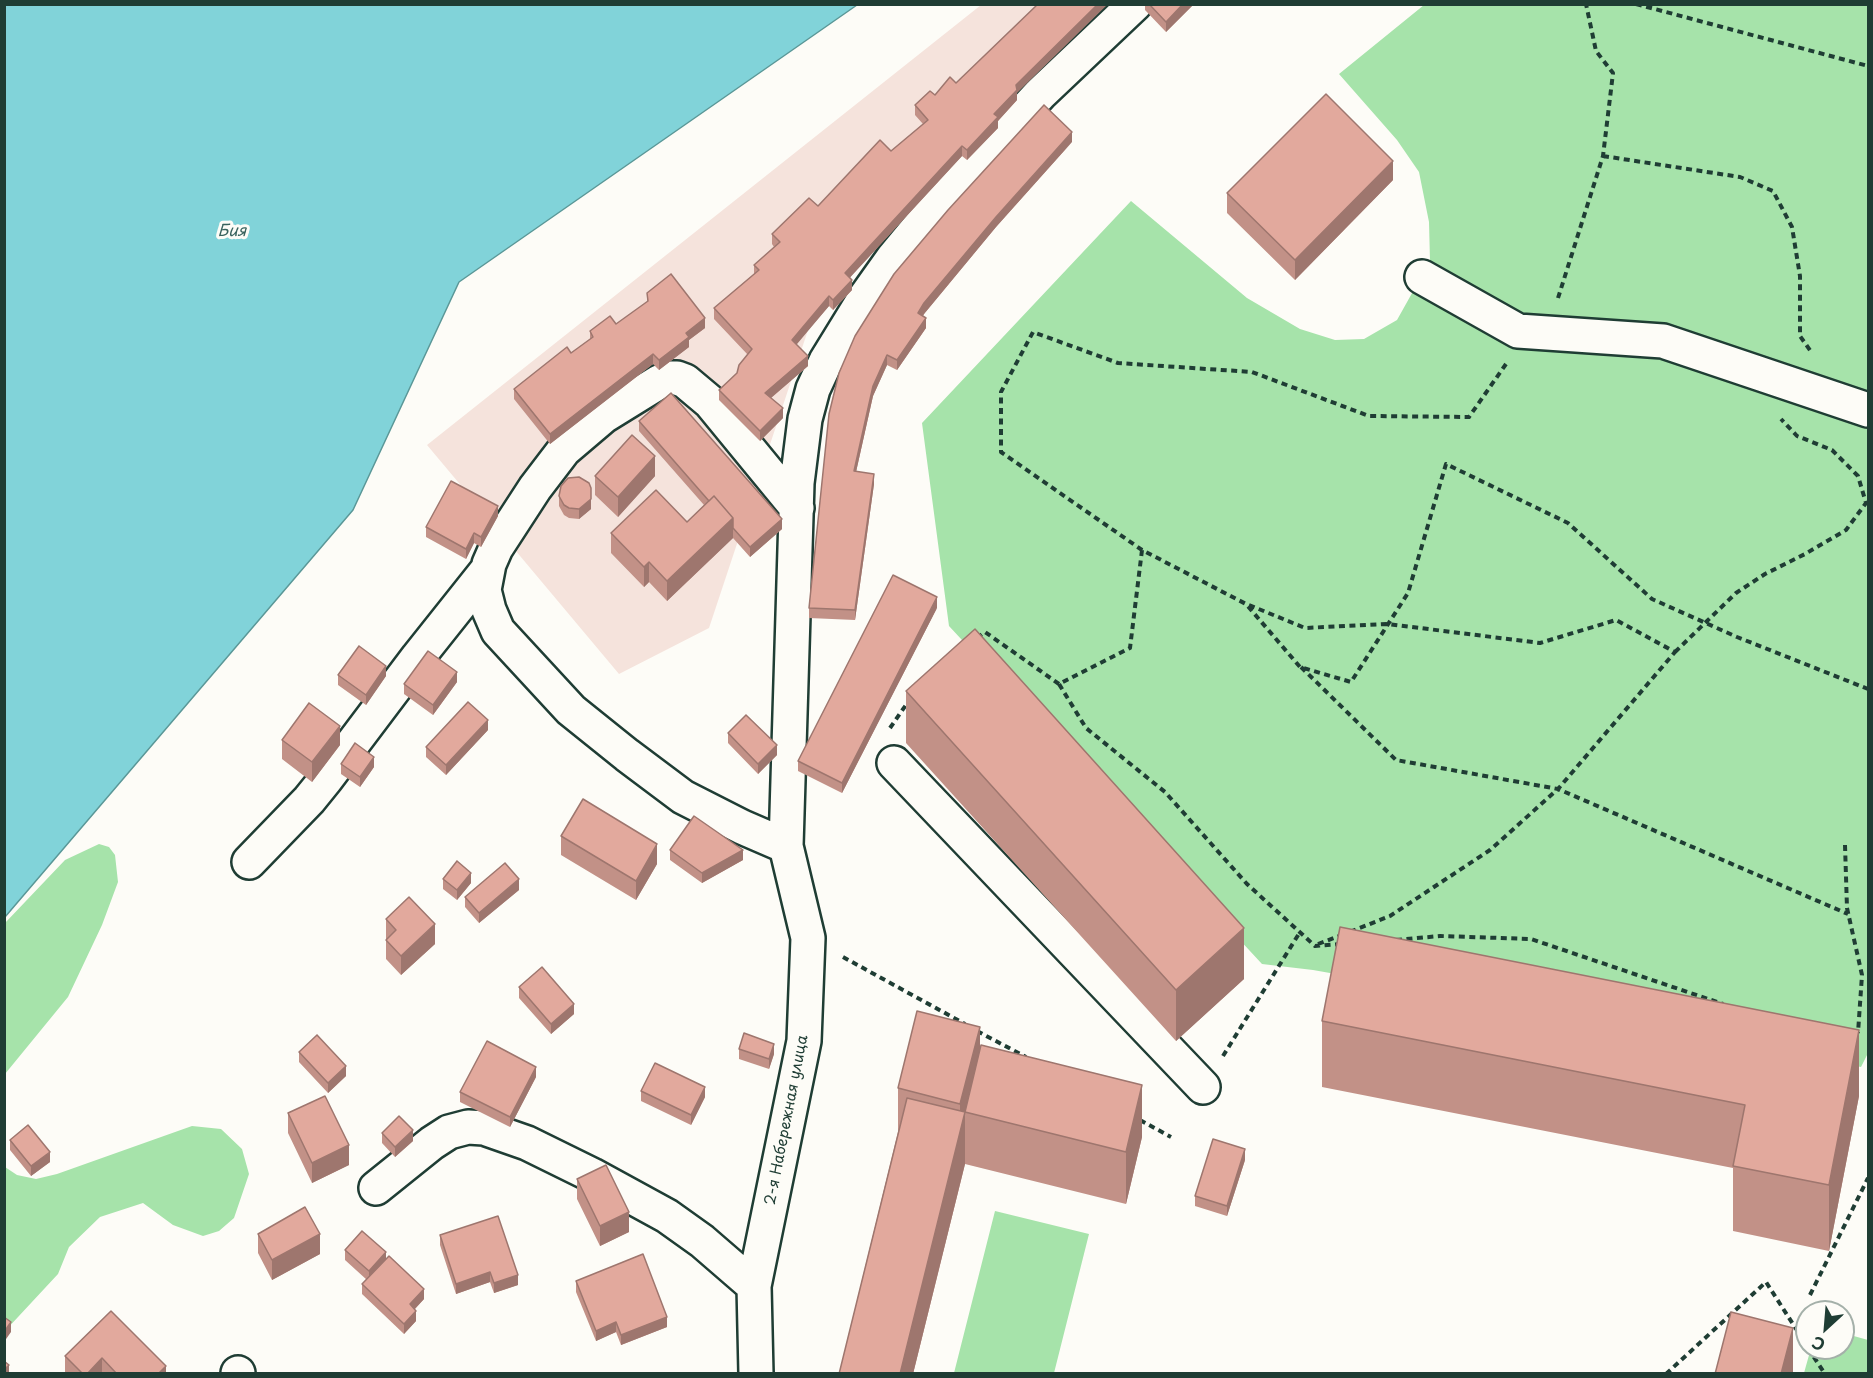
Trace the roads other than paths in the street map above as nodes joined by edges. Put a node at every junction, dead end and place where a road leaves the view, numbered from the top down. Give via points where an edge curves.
1 (1135, 4) edge
2 (1422, 277) dead end
3 (1869, 410) edge
4 (797, 508) junction
5 (488, 569) junction
6 (894, 763) road end
7 (786, 846) junction
8 (249, 862) dead end
9 (1203, 1087) road end
10 (376, 1188) dead end
11 (754, 1286) junction
12 (756, 1374) edge

1 - 4 street, 2-я Набережная улица via 1014,121 893,258 866,296 813,389 800,455
2 - 3 street via 1532,332 1663,341
4 - 5 street via 710,402 685,381 668,378 604,416 564,450 496,548
4 - 7 street, 2-я Набережная улица
5 - 7 street via 484,590 498,631 571,710 683,796
5 - 8 street via 309,800
6 - 9 street
7 - 11 street, 2-я Набережная улица via 808,938 804,1041
10 - 11 street via 449,1132 484,1128 527,1143 667,1216
11 - 12 street, 2-я Набережная улица

